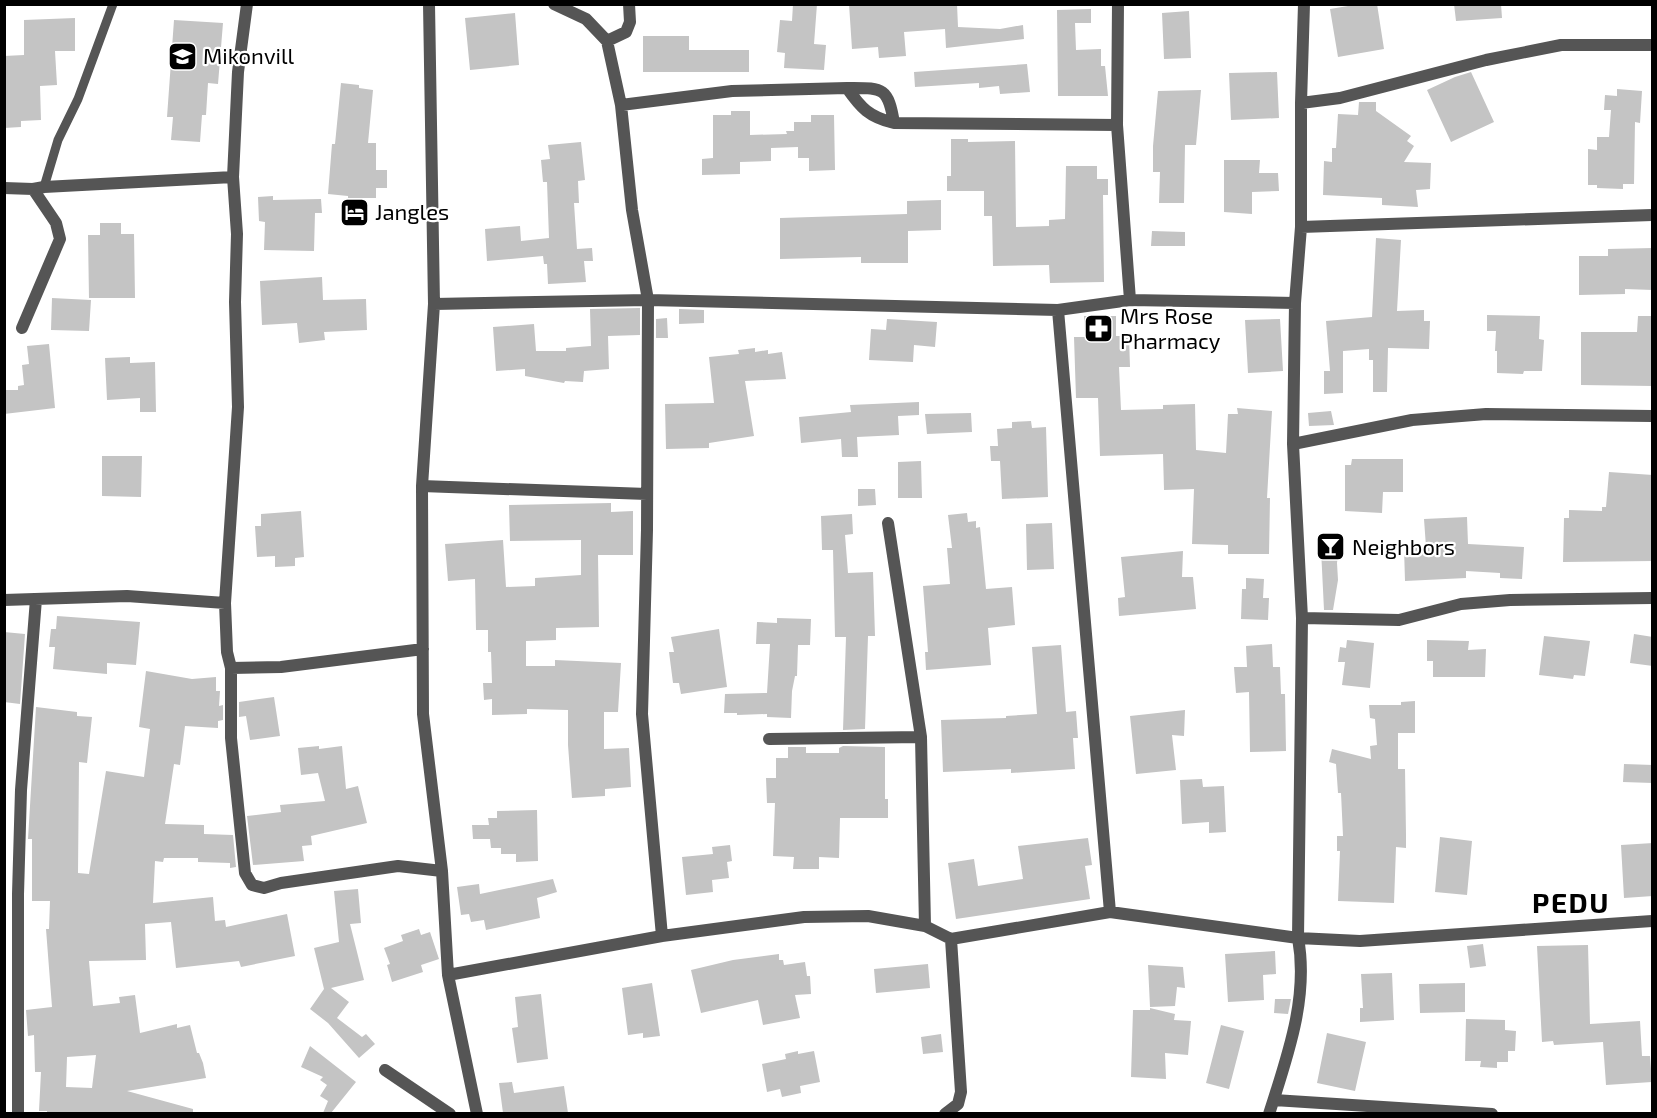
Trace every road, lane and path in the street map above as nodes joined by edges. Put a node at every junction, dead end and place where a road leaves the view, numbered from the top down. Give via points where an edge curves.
1 (113, 4) edge
2 (247, 4) edge
3 (429, 4) edge
4 (554, 4) edge
5 (629, 4) edge
6 (1118, 4) edge
7 (1304, 4) edge
8 (607, 41) junction
9 (1653, 45) edge
10 (847, 88) junction
11 (1301, 103) junction
12 (621, 105) junction
13 (894, 123) junction
14 (1117, 125) junction
15 (233, 177) junction
16 (38, 188) junction
17 (4, 189) edge
18 (1653, 215) edge
19 (1301, 227) junction
20 (648, 300) junction
21 (1130, 300) junction
22 (1294, 303) junction
23 (434, 304) junction
24 (1058, 310) junction
25 (22, 328) dead end
26 (1653, 417) edge
27 (1293, 444) junction
28 (422, 486) junction
29 (647, 494) junction
30 (888, 523) dead end
31 (1653, 598) edge
32 (36, 599) junction
33 (4, 600) edge
34 (225, 603) junction
35 (1302, 618) junction
36 (423, 649) junction
37 (231, 668) junction
38 (921, 737) junction
39 (769, 739) dead end
40 (442, 871) junction
41 (1110, 912) junction
42 (1653, 921) edge
43 (925, 926) junction
44 (662, 936) junction
45 (1298, 938) junction
46 (951, 939) junction
47 (448, 975) junction
48 (385, 1070) dead end
49 (1274, 1100) junction
50 (18, 1113) edge
51 (450, 1113) edge
52 (477, 1113) edge
53 (945, 1113) edge
54 (1269, 1113) edge
55 (1492, 1113) edge

1 - 16 lane via 78,99
2 - 15 street via 238,72
3 - 23 street
4 - 8 street via 586,19
5 - 8 street via 626,32
6 - 14 street
7 - 11 street
8 - 12 street
9 - 11 street via 1561,45 1340,98
10 - 12 street via 732,91
10 - 13 street via 861,108
10 - 13 street via 872,88 885,93 891,101
11 - 19 street
12 - 20 street via 632,210
13 - 14 street
14 - 21 street
15 - 16 street
15 - 34 street via 238,407
16 - 17 street
16 - 25 street via 60,239
18 - 19 street
19 - 22 street
20 - 23 street
20 - 24 street
20 - 29 street
21 - 22 street
21 - 24 street
22 - 27 street
23 - 28 street
24 - 41 street
26 - 27 street via 1486,414 1422,419
27 - 35 street
28 - 29 street
28 - 36 street
29 - 44 street via 642,714
30 - 38 street
31 - 35 street via 1480,602 1399,620
32 - 33 street
32 - 34 street via 128,596
32 - 50 street via 21,790
34 - 37 street
35 - 45 street
36 - 37 street via 281,667
36 - 40 street via 423,714
37 - 40 street via 231,738 245,873 252,885 264,888 398,866
38 - 39 street
38 - 43 street
40 - 47 street
41 - 45 street
41 - 46 street
42 - 45 street via 1360,941
43 - 44 street via 868,916 804,917
43 - 46 street
44 - 47 street
45 - 49 street via 1301,995
46 - 53 street via 961,1092 958,1104
47 - 52 street
48 - 51 street
49 - 54 street
49 - 55 street

